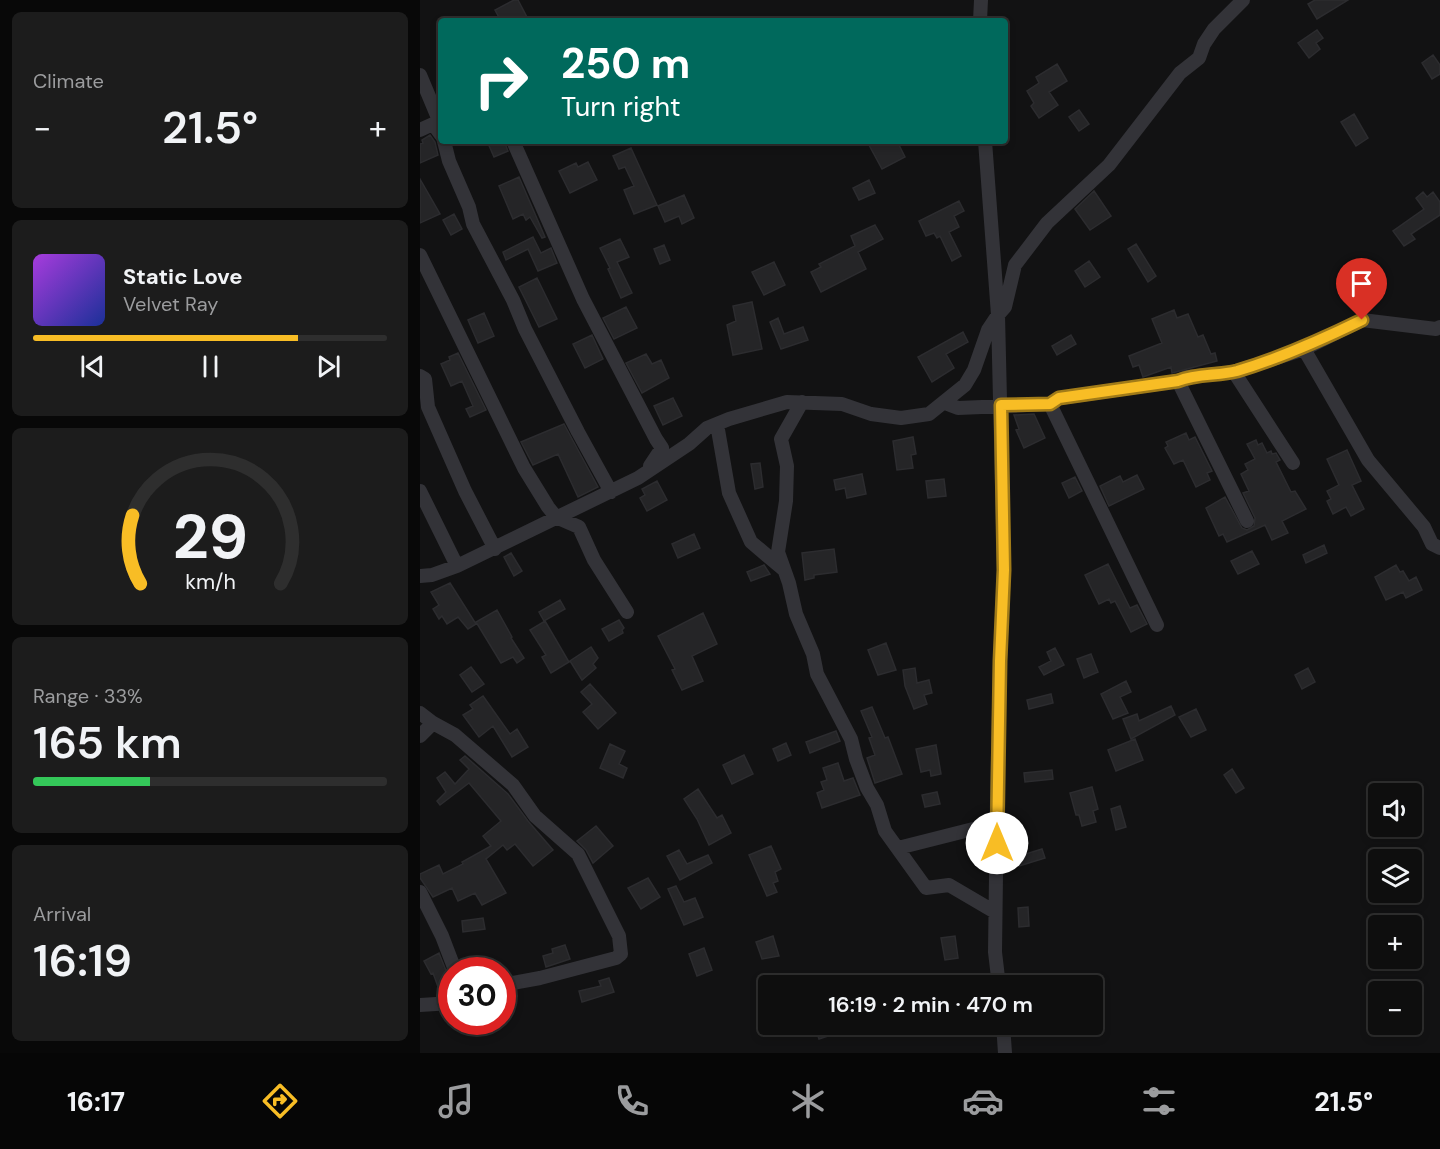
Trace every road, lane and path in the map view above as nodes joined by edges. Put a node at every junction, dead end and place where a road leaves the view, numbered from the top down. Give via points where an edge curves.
1 (981, 0) edge
2 (1243, 0) edge
3 (980, 18) edge
4 (420, 75) edge
5 (438, 115) edge
6 (438, 120) edge
7 (420, 128) edge
8 (438, 131) edge
9 (514, 144) edge
10 (985, 144) edge
11 (448, 145) edge
12 (420, 255) edge
13 (998, 315) junction
14 (1440, 327) edge
15 (1304, 349) junction
16 (1234, 372) junction
17 (422, 379) edge
18 (1178, 381) junction
19 (802, 402) junction
20 (945, 403) junction
21 (1050, 404) junction
22 (1001, 405) junction
23 (717, 424) junction
24 (1293, 463) dead end
25 (645, 473) junction
26 (420, 491) edge
27 (610, 492) junction
28 (556, 517) junction
29 (1247, 521) dead end
30 (1440, 548) edge
31 (495, 549) junction
32 (457, 566) junction
33 (783, 569) junction
34 (420, 576) edge
35 (627, 612) dead end
36 (1157, 625) dead end
37 (420, 712) edge
38 (433, 723) junction
39 (420, 736) edge
40 (997, 823) junction
41 (898, 848) junction
42 (420, 892) edge
43 (996, 912) junction
44 (450, 957) edge
45 (998, 975) edge
46 (516, 982) edge
47 (438, 1004) edge
48 (420, 1005) edge
49 (1004, 1035) edge
50 (1005, 1053) edge

1 - 3 street
2 - 13 street via 1214,29 1199,58 1180,73 1102,173 1047,223 1016,265 1005,307
4 - 5 street
6 - 7 street
7 - 8 street via 433,124
9 - 25 street via 583,299 662,448
10 - 13 street
11 - 27 street via 449,161 473,224
12 - 28 street via 524,468
13 - 20 street via 965,385
13 - 22 street
14 - 15 street via 1362,320
15 - 16 street
15 - 30 street via 1368,460 1424,527 1432,544
16 - 18 street
16 - 24 street
17 - 31 street via 428,406
18 - 21 street via 1059,398
18 - 29 street
19 - 20 street via 842,404 871,414 901,418 929,414
19 - 23 street via 787,402
19 - 33 street via 781,439 787,466 778,552
20 - 22 street via 958,408
21 - 22 street
21 - 36 street
22 - 40 street via 1004,570
23 - 25 street
23 - 33 street via 729,493 751,542
25 - 27 street
26 - 32 street
27 - 28 street
28 - 31 street
28 - 35 street via 579,527 594,560
31 - 32 street
32 - 34 street
33 - 41 street via 817,674 851,738 855,759 885,831
37 - 38 street
38 - 39 street
38 - 46 street via 454,735 513,785 535,816 578,854 620,936 621,954 616,958
40 - 41 street
40 - 43 street
41 - 43 street via 926,888 949,885
42 - 44 street
43 - 45 street
47 - 48 street
49 - 50 street

